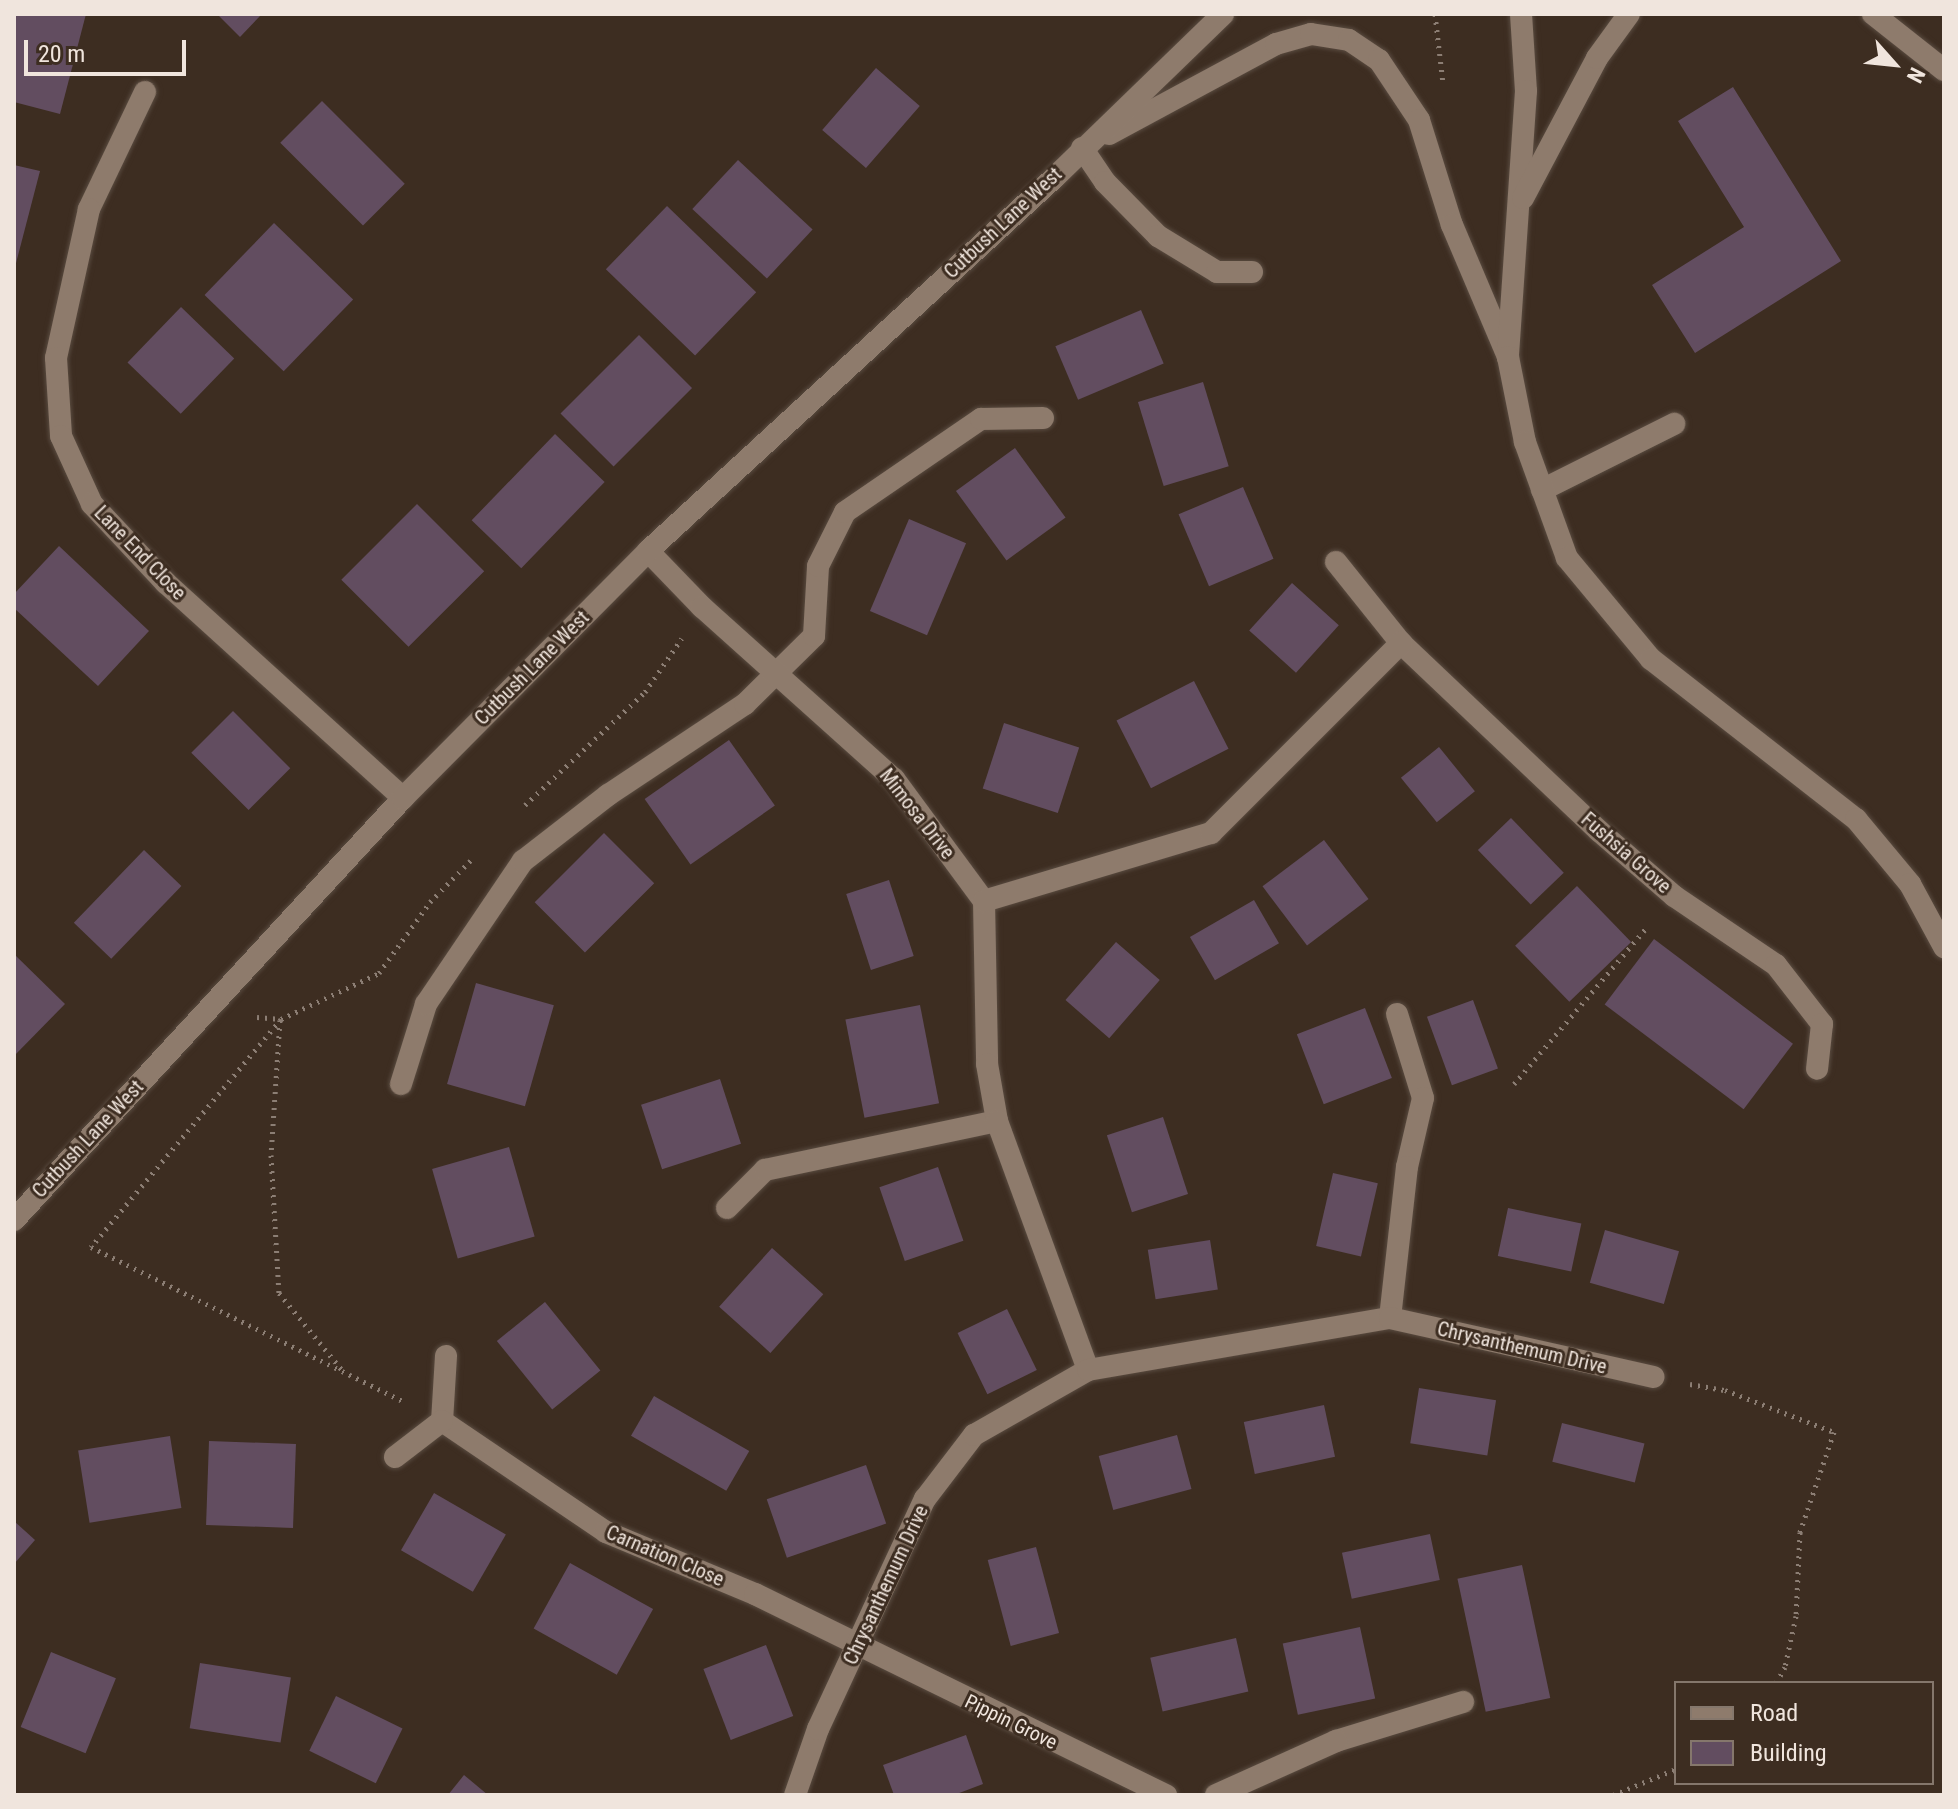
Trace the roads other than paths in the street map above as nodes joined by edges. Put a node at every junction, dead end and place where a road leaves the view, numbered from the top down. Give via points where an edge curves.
1 (1223, 14) edge
2 (1521, 14) edge
3 (1629, 14) edge
4 (1873, 14) edge
5 (1944, 70) edge
6 (145, 92) dead end
7 (1082, 148) junction
8 (1519, 206) junction
9 (1252, 272) dead end
10 (1508, 357) junction
11 (1043, 418) dead end
12 (1674, 424) dead end
13 (1542, 490) junction
14 (648, 551) junction
15 (1336, 562) dead end
16 (1401, 643) junction
17 (778, 672) junction
18 (403, 798) junction
19 (984, 901) junction
20 (1944, 947) edge
21 (1397, 1014) dead end
22 (1817, 1069) dead end
23 (401, 1084) dead end
24 (997, 1121) junction
25 (727, 1208) dead end
26 (14, 1220) edge
27 (1390, 1318) junction
28 (446, 1356) dead end
29 (1088, 1370) junction
30 (1653, 1377) road end
31 (442, 1421) junction
32 (395, 1457) dead end
33 (858, 1646) junction
34 (1463, 1702) dead end
35 (795, 1795) edge
36 (1166, 1795) edge
37 (1216, 1795) edge

1 - 7 street, Cutbush Lane West
2 - 8 street via 1526,91
3 - 8 street via 1597,58
4 - 5 street
6 - 18 street, Lane End Close via 89,209 56,358 61,436 92,504 166,583
7 - 9 street via 1105,182 1158,236 1217,272
7 - 10 street, Cutbush Lane West via 1276,44 1311,34 1349,40 1379,60 1419,120 1452,225
7 - 14 street, Cutbush Lane West
8 - 10 street
10 - 13 street via 1525,442
11 - 17 street via 981,419 845,512 818,566 814,636
12 - 13 street
13 - 20 street via 1567,558 1651,659 1856,819 1910,884
14 - 17 street, Mimosa Drive via 702,607
14 - 18 street, Cutbush Lane West
15 - 16 street, Fushsia Grove
16 - 19 street via 1211,833
16 - 22 street, Fushsia Grove via 1674,896 1776,965 1822,1024
17 - 19 street, Mimosa Drive via 894,779
17 - 23 street via 745,704 608,795 523,861 426,1004
18 - 26 street, Cutbush Lane West
19 - 24 street via 987,1064
21 - 27 street via 1423,1098 1407,1167
24 - 25 street via 765,1170
24 - 29 street
27 - 29 street, Chrysanthemum Drive
27 - 30 street, Chrysanthemum Drive
28 - 31 street
29 - 33 street, Chrysanthemum Drive via 974,1435 925,1499
31 - 32 street
31 - 33 street, Carnation Close via 606,1532 755,1594
33 - 35 street, Chrysanthemum Drive via 818,1729
33 - 36 street, Pippin Grove
34 - 37 street via 1336,1741

